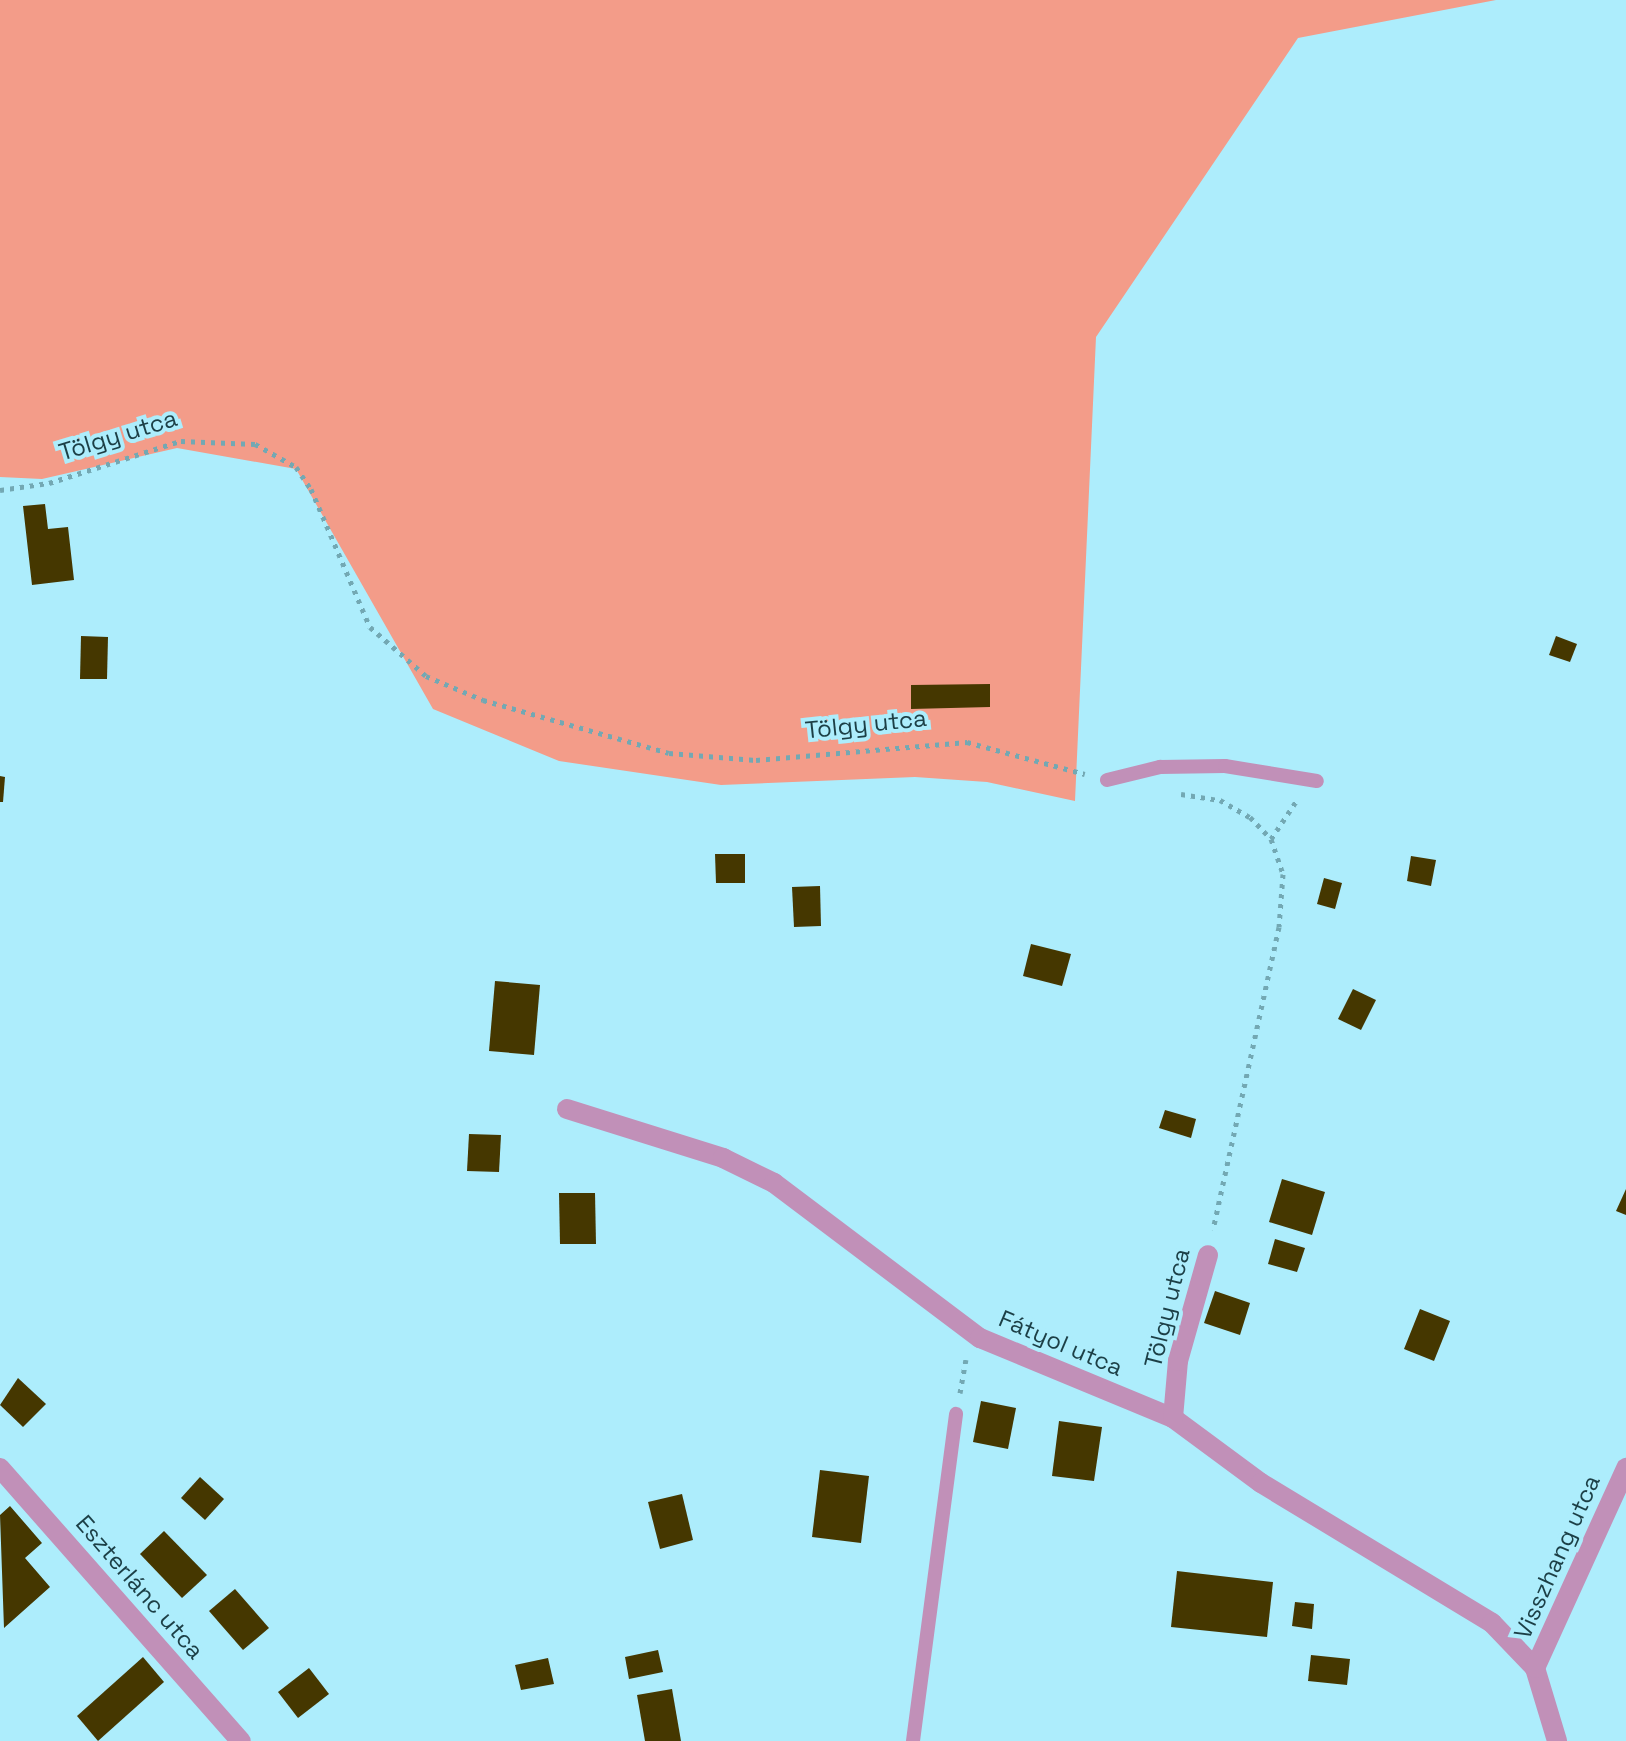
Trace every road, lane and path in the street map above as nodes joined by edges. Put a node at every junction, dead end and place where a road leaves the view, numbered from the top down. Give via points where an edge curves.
1 (0, 490) edge
2 (1107, 780) joint
3 (1311, 785) joint
4 (1170, 792) dead end
5 (1271, 839) junction
6 (567, 1109) dead end
7 (1208, 1255) joint
8 (971, 1332) junction
9 (956, 1414) joint
10 (1173, 1418) junction
11 (0, 1468) edge
12 (1626, 1468) edge
13 (1535, 1668) junction
14 (241, 1741) edge
15 (913, 1741) edge
16 (1557, 1741) edge

1 - 2 path, Tölgy utca via 49,483 181,441 255,444 296,467 311,489 370,627 405,662 471,696 669,753 756,760 967,742
2 - 3 lane via 1160,767 1225,766
3 - 5 path
4 - 5 path via 1220,800
5 - 7 path, Tölgy utca via 1283,874 1279,927
6 - 8 street, Fátyol utca via 723,1158 774,1183
7 - 10 street, Tölgy utca via 1178,1361
8 - 9 path
8 - 10 street, Fátyol utca
9 - 15 lane
10 - 13 street, Fátyol utca via 1261,1483 1492,1623
11 - 14 street, Eszterlánc utca
12 - 13 street, Visszhang utca
13 - 16 street, Fátyol utca

